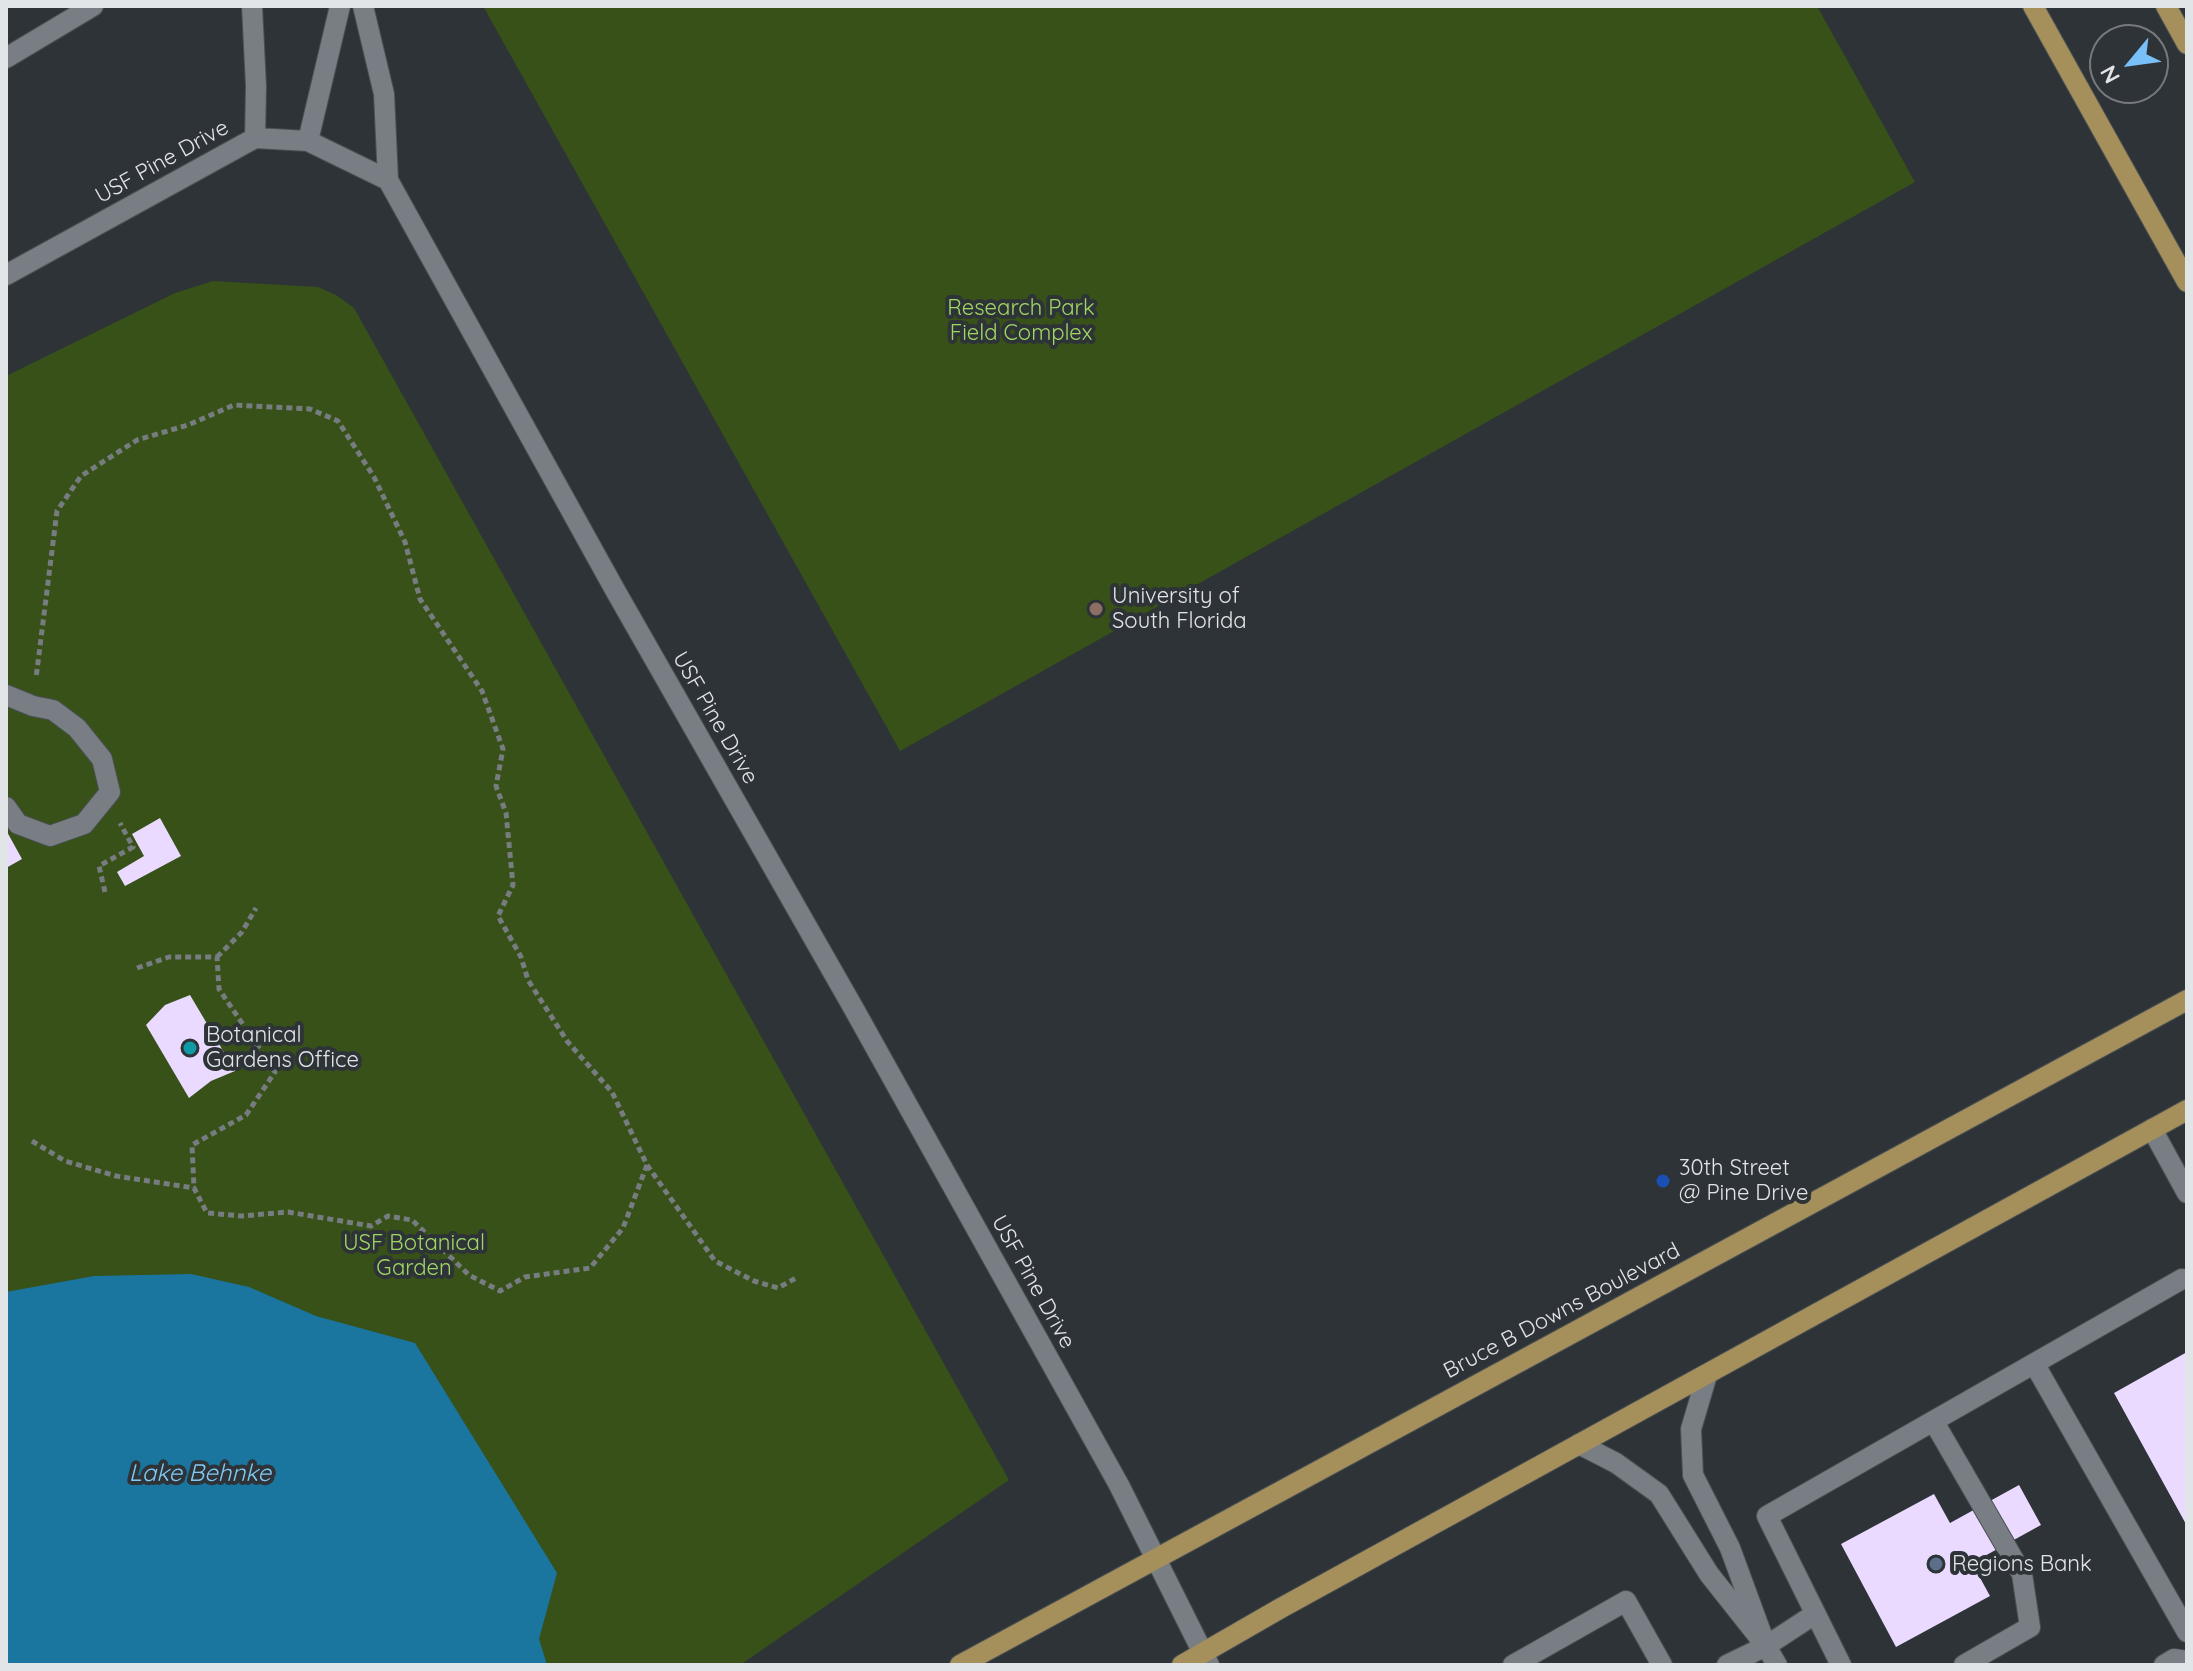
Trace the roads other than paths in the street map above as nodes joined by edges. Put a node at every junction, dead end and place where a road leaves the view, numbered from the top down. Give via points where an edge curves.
1 (93, 6) edge
2 (252, 6) edge
3 (340, 6) edge
4 (363, 6) edge
5 (2033, 6) edge
6 (2166, 6) edge
7 (2187, 44) edge
8 (6, 58) edge
9 (255, 138) junction
10 (308, 141) junction
11 (388, 180) junction
12 (8, 273) edge
13 (2187, 282) edge
14 (6, 695) edge
15 (6, 807) edge
16 (2187, 1000) edge
17 (2187, 1110) edge
18 (2152, 1129) junction
19 (2187, 1193) edge
20 (2182, 1279) dead end
21 (2035, 1365) junction
22 (1707, 1375) junction
23 (1934, 1422) junction
24 (1579, 1444) junction
25 (1155, 1557) junction
26 (1815, 1614) junction
27 (2187, 1632) edge
28 (1766, 1646) junction
29 (1206, 1659) edge
30 (2187, 1661) edge
31 (960, 1665) edge
32 (1182, 1665) edge
33 (1513, 1665) edge
34 (1662, 1665) edge
35 (1727, 1665) edge
36 (1777, 1665) edge
37 (1841, 1665) edge
38 (1964, 1665) edge
39 (2164, 1665) edge

1 - 8 street
2 - 9 street
3 - 10 street
4 - 11 street via 384,94
5 - 13 main road
6 - 7 main road
9 - 10 street, USF Pine Drive
9 - 12 street, USF Pine Drive
10 - 11 street, USF Pine Drive
11 - 25 street, USF Pine Drive
14 - 15 street via 53,710 77,728 102,759 110,792 84,824 50,836 18,824
16 - 25 main road, Bruce B Downs Boulevard
17 - 18 main road
18 - 19 street
18 - 22 main road
20 - 21 street
21 - 23 street
21 - 27 street
22 - 24 main road
22 - 28 street via 1691,1429 1693,1475 1730,1548
23 - 26 street via 1767,1516
23 - 38 street via 2022,1574 2030,1627
24 - 28 street via 1659,1494 1709,1574
24 - 29 main road
25 - 29 street, USF Pine Drive
25 - 31 main road, Bruce B Downs Boulevard
26 - 28 street
26 - 37 street
28 - 35 street
28 - 36 street
29 - 32 main road
30 - 39 street via 2174,1659
33 - 34 street via 1626,1601

